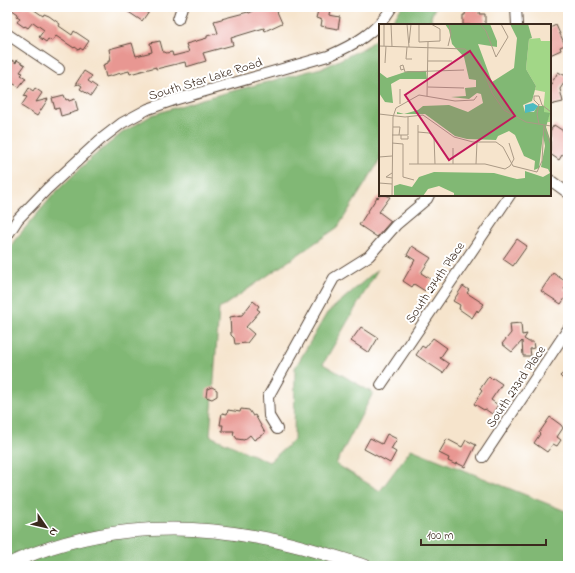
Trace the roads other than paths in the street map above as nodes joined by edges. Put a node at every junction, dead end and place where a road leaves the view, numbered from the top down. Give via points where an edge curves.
1 (182, 7) edge
2 (392, 7) edge
3 (516, 7) edge
4 (178, 19) dead end
5 (380, 24) edge
6 (517, 24) edge
7 (379, 25) edge
8 (7, 34) edge
9 (59, 69) dead end
10 (551, 181) edge
11 (568, 192) edge
12 (428, 196) edge
13 (509, 196) edge
14 (7, 236) edge
15 (568, 330) edge
16 (381, 384) dead end
17 (277, 429) dead end
18 (483, 457) dead end
19 (7, 565) edge
20 (365, 566) edge

1 - 4 street
2 - 5 street, South Star Lake Road
3 - 6 street
7 - 14 street, South Star Lake Road via 347,48 328,56 174,100 148,109 122,123 47,190 18,219
8 - 9 street
10 - 11 street
12 - 17 street via 396,225 369,256 334,278 268,397 269,416
13 - 16 street, South 274th Place
15 - 18 street, South 273rd Place
19 - 20 main road via 81,539 130,531 178,529 258,537

